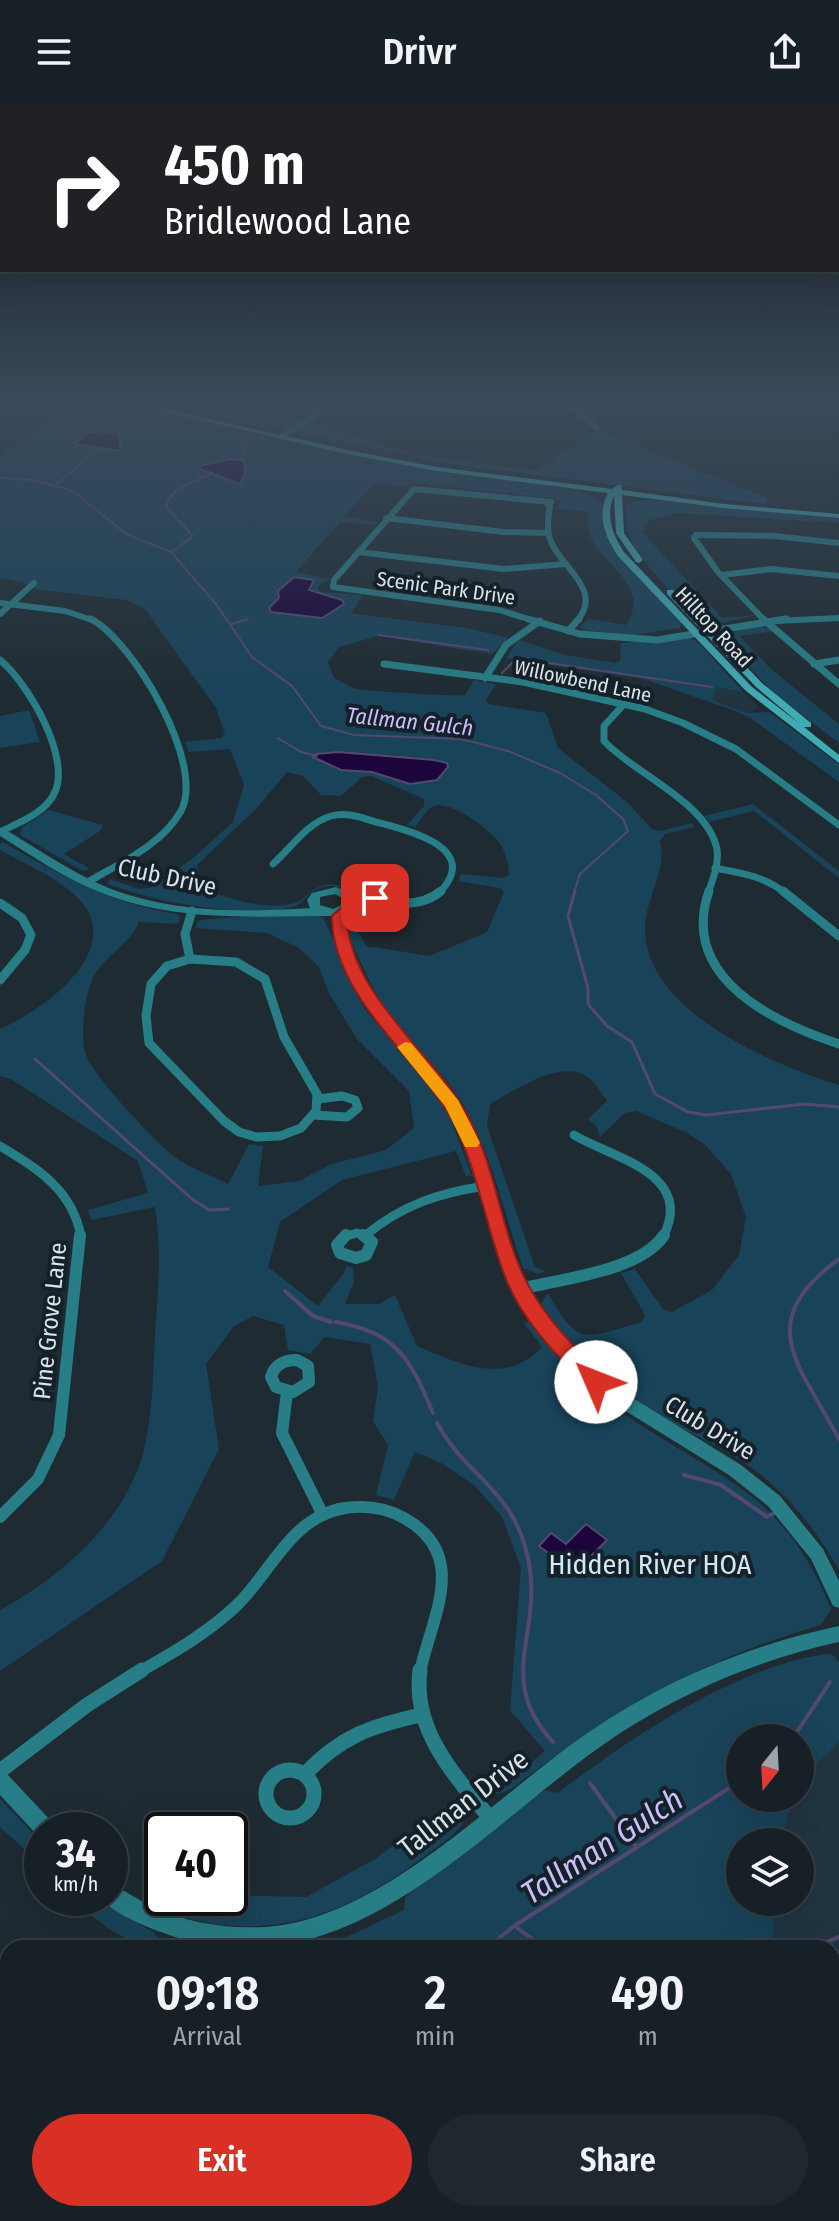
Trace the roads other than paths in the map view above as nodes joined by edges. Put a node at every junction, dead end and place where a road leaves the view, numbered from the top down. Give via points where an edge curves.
1 (398, 504) edge
2 (551, 504) edge
3 (607, 504) edge
4 (618, 504) edge
5 (626, 504) edge
6 (699, 504) edge
7 (703, 504) joint
8 (740, 504) edge
9 (839, 514) edge
10 (386, 518) junction
11 (619, 527) junction
12 (688, 531) dead end
13 (547, 533) junction
14 (696, 535) junction
15 (839, 543) edge
16 (358, 552) junction
17 (566, 564) junction
18 (722, 575) junction
19 (839, 576) edge
20 (34, 583) dead end
21 (0, 603) edge
22 (10, 605) junction
23 (0, 614) edge
24 (839, 618) edge
25 (540, 621) junction
26 (768, 621) junction
27 (568, 631) junction
28 (700, 631) junction
29 (0, 660) edge
30 (839, 660) edge
31 (384, 664) dead end
32 (814, 664) junction
33 (485, 678) junction
34 (839, 684) edge
35 (625, 703) junction
36 (839, 748) edge
37 (839, 760) edge
38 (329, 805) dead end
39 (334, 815) junction
40 (839, 825) edge
41 (0, 832) edge
42 (273, 864) dead end
43 (715, 868) junction
44 (88, 882) junction
45 (343, 892) junction
46 (375, 898) junction
47 (313, 900) junction
48 (0, 903) edge
49 (347, 908) junction
50 (192, 911) junction
51 (291, 912) junction
52 (323, 912) junction
53 (340, 934) junction
54 (839, 936) edge
55 (190, 959) junction
56 (0, 980) edge
57 (839, 1044) edge
58 (318, 1099) junction
59 (313, 1115) junction
60 (574, 1135) dead end
61 (0, 1146) edge
62 (485, 1186) junction
63 (366, 1235) dead end
64 (520, 1289) junction
65 (287, 1392) dead end
66 (322, 1513) junction
67 (0, 1517) edge
68 (839, 1600) edge
69 (839, 1634) edge
70 (421, 1715) junction
71 (0, 1771) edge
72 (305, 1774) dead end
73 (0, 1781) edge
74 (29, 1812) edge
75 (490, 1818) junction
76 (128, 1904) edge
77 (187, 1939) edge

1 - 10 street
2 - 13 street
3 - 28 main road, Hilltop Road via 613,543
4 - 11 main road
5 - 11 main road
6 - 7 main road
7 - 9 main road
8 - 9 main road
10 - 13 street
10 - 16 street
11 - 28 main road, Hilltop Road via 631,550
12 - 14 street
13 - 17 street
14 - 15 street
14 - 18 street via 699,549
16 - 17 street via 506,569
16 - 25 street, Scenic Park Drive via 330,588 489,608
17 - 27 street via 589,597 586,613
18 - 19 street via 771,569
18 - 26 street
20 - 22 street
21 - 22 street
22 - 23 street
22 - 44 street via 79,616 112,633 167,715 187,778 187,798 170,825
24 - 26 street
25 - 27 street, Scenic Park Drive
25 - 33 street via 508,643
26 - 28 street
26 - 32 street
27 - 28 street, Scenic Park Drive via 606,639
28 - 36 main road, Hilltop Road
28 - 37 main road, Hilltop Road via 763,703
29 - 41 street via 18,675 44,722 58,779 44,805
30 - 32 street
31 - 33 street, Willowbend Lane
32 - 34 street
33 - 35 street, Willowbend Lane
35 - 40 street, Willowbend Lane via 731,746
35 - 43 street via 604,726 604,741 663,786 709,832 717,850
38 - 39 street
39 - 42 street via 317,822
39 - 46 street via 416,833 444,850 452,866 437,894 417,906
41 - 44 street, Club Drive
43 - 54 street via 773,883
43 - 57 street via 702,920 718,969 765,1011
44 - 50 street, Club Drive via 129,898
45 - 46 street
45 - 47 street, Club Drive via 323,892
45 - 49 street via 350,897
46 - 49 street
47 - 51 street, Club Drive
47 - 52 street
48 - 56 street via 22,918 31,935
49 - 52 street
49 - 53 street via 340,916
50 - 51 street, Club Drive
50 - 55 street via 185,934
51 - 52 street, Club Drive
52 - 53 street, Club Drive
53 - 62 street, Club Drive via 374,1007 455,1109
55 - 58 street via 228,960 265,979 284,1037
55 - 59 street via 160,970 149,985 146,1033 154,1051 239,1132 280,1136 301,1128
58 - 59 street
58 - 59 street via 348,1097 358,1108 347,1117
60 - 64 street via 657,1179 670,1203 667,1231 638,1257
61 - 67 street, Pine Grove Lane via 61,1188 75,1208 81,1239 59,1435 38,1479
62 - 63 street via 417,1200
62 - 64 street, Club Drive
64 - 68 street, Club Drive via 550,1335 596,1382 735,1470 774,1501 817,1554
65 - 66 street via 283,1436
66 - 70 street via 365,1506 392,1512 417,1526 435,1550 444,1585 420,1668
66 - 71 street via 297,1529 243,1598 216,1623 98,1697
69 - 75 street, Tallman Drive via 767,1651 700,1679 606,1731
70 - 72 street via 334,1743
70 - 75 street via 433,1745
73 - 74 street
75 - 77 street, Tallman Drive via 393,1892 337,1921 266,1937
76 - 77 street, Tallman Drive

